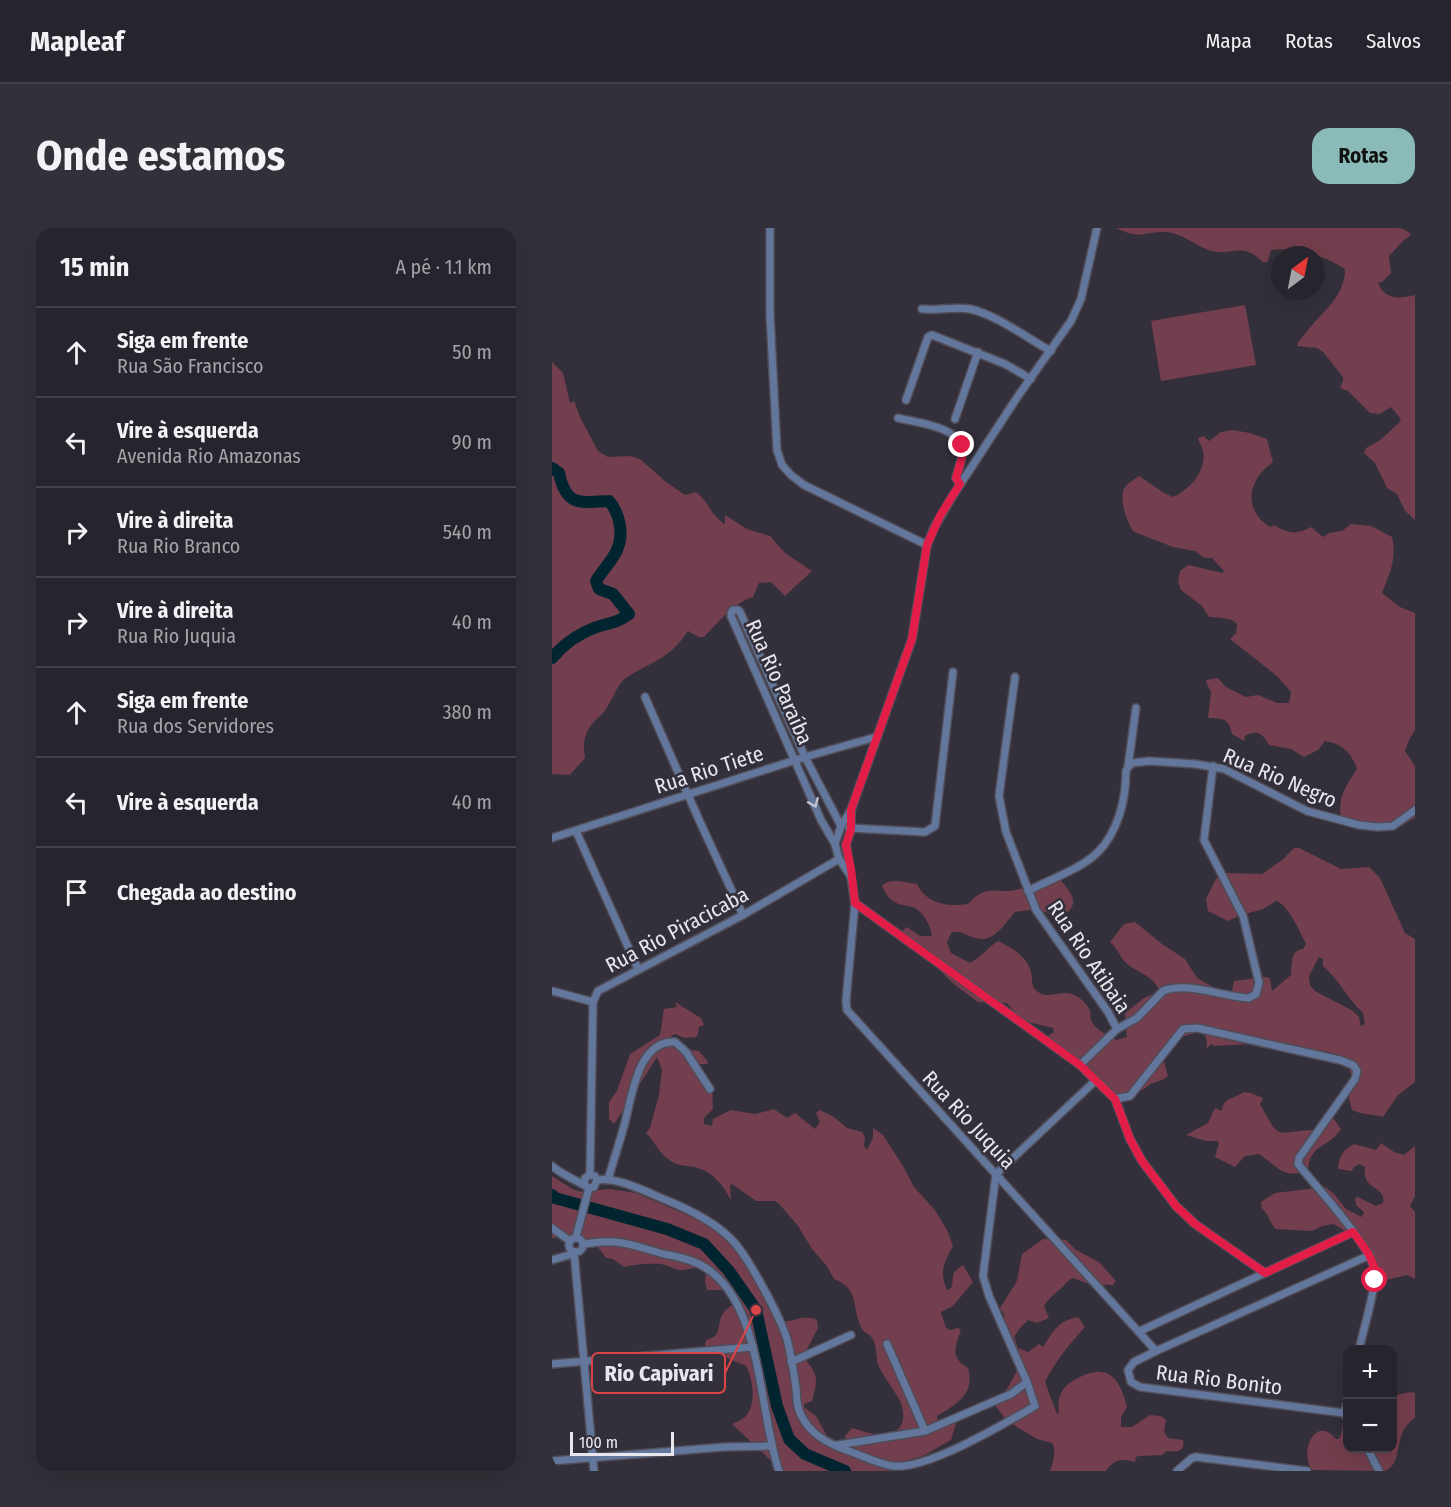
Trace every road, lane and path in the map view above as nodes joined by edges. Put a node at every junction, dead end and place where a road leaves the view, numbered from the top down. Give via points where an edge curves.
1 (770, 228) edge
2 (1097, 228) edge
3 (922, 309) dead end
4 (1051, 351) junction
5 (978, 352) junction
6 (1031, 379) junction
7 (906, 400) dead end
8 (898, 418) dead end
9 (955, 419) dead end
10 (960, 484) junction
11 (927, 545) junction
12 (953, 672) dead end
13 (1015, 677) dead end
14 (645, 697) dead end
15 (1136, 708) dead end
16 (876, 737) junction
17 (805, 757) junction
18 (795, 760) junction
19 (1213, 766) junction
20 (1128, 767) junction
21 (688, 794) junction
22 (851, 810) junction
23 (1415, 810) edge
24 (840, 826) junction
25 (851, 829) junction
26 (576, 831) junction
27 (552, 838) edge
28 (835, 843) junction
29 (846, 845) junction
30 (839, 859) junction
31 (852, 877) junction
32 (1028, 891) junction
33 (855, 903) junction
34 (743, 915) junction
35 (638, 969) junction
36 (552, 991) edge
37 (593, 1002) junction
38 (1117, 1029) junction
39 (1080, 1065) junction
40 (1095, 1081) junction
41 (710, 1089) dead end
42 (1115, 1099) junction
43 (552, 1167) edge
44 (590, 1174) junction
45 (996, 1174) junction
46 (597, 1180) junction
47 (608, 1180) junction
48 (587, 1186) junction
49 (552, 1228) edge
50 (1353, 1232) junction
51 (573, 1239) junction
52 (583, 1244) junction
53 (573, 1253) junction
54 (1370, 1255) junction
55 (552, 1260) edge
56 (1265, 1273) junction
57 (1140, 1331) junction
58 (851, 1335) dead end
59 (887, 1344) dead end
60 (1360, 1345) edge
61 (753, 1347) junction
62 (1156, 1351) junction
63 (583, 1362) junction
64 (791, 1362) junction
65 (552, 1364) edge
66 (1024, 1384) junction
67 (1343, 1416) edge
68 (925, 1431) junction
69 (770, 1446) junction
70 (835, 1446) junction
71 (1369, 1453) edge
72 (593, 1458) junction
73 (552, 1461) edge
74 (895, 1469) edge
75 (594, 1471) edge
76 (778, 1471) edge
77 (1177, 1471) edge
78 (1307, 1471) edge
79 (1378, 1471) edge

1 - 11 street via 774,395 777,450 782,465 804,485
2 - 4 street via 1081,299
3 - 4 street via 971,310
4 - 6 street
5 - 6 street
5 - 7 street via 932,335 928,337
5 - 9 street
6 - 10 street
8 - 10 street via 957,436 963,454 956,478
10 - 11 street
11 - 16 street via 912,639
12 - 25 street via 935,826 925,832
13 - 32 street, Rua Rio Atibaia via 999,796 1006,832
14 - 21 street
15 - 20 street
16 - 17 street, Rua Rio Tiete
16 - 22 street
17 - 18 street, Rua Rio Tiete
17 - 18 street, Rua Rio Paraíba via 740,612 734,610 732,616
17 - 24 street, Rua Rio Paraíba
18 - 21 street, Rua Rio Tiete
18 -> 28 street, Rua Rio Paraíba
19 - 20 street, Rua Rio Negro via 1149,761
19 - 23 street, Rua Rio Negro via 1340,822 1387,827
19 - 38 street via 1204,840 1243,916 1258,974 1258,990 1249,998 1168,988 1137,1018
20 - 32 street via 1124,798 1104,845 1083,863
21 - 26 street, Rua Rio Tiete
21 - 34 street
22 - 24 street
22 - 25 street
24 - 25 street
24 - 28 street
25 - 29 street
26 - 27 street, Rua Rio Tiete
26 - 35 street
28 - 29 street
28 - 30 street, Rua Rio Paraíba
29 - 31 street, Rua Rio Juquia
30 - 31 street, Rua Rio Juquia
30 - 34 street, Rua Rio Piracicaba
31 - 33 street, Rua Rio Juquia
32 - 38 street, Rua Rio Atibaia via 1036,910
33 - 39 street
33 - 45 street, Rua Rio Juquia via 847,1010
34 - 35 street, Rua Rio Piracicaba
35 - 37 street, Rua Rio Piracicaba via 602,988
36 - 37 street
37 - 44 street
38 - 39 street, Rua Rio Atibaia
39 - 40 street
40 - 42 street
40 - 45 street
41 - 47 street via 675,1042 660,1043 653,1049 633,1090
42 - 50 street via 1130,1096 1183,1029 1197,1028 1353,1065 1357,1071 1355,1079 1298,1164
42 - 56 street via 1142,1161 1176,1206
43 - 48 street
44 - 46 street
44 - 48 street via 585,1178
45 - 57 street, Rua Rio Juquia
45 - 66 street via 983,1276
46 - 47 street
46 - 48 street via 596,1185
47 - 64 street via 671,1202 732,1240 750,1265 787,1338
48 - 51 street via 582,1219
49 - 51 street
50 - 54 street
50 - 56 street
51 - 52 street via 581,1239
51 - 53 street via 569,1247
52 - 53 street
52 - 61 street via 615,1242 699,1264 733,1295
53 - 55 street
53 - 63 street
54 - 60 street via 1375,1274
54 - 62 street
56 - 57 street
57 - 62 street, Rua Rio Juquia
58 - 64 street
59 - 68 street
61 - 63 street
61 - 69 street
62 - 67 street, Rua Rio Bonito via 1130,1366 1128,1376 1135,1385
63 - 65 street
63 - 72 street
64 - 70 street via 801,1416 818,1437
66 - 68 street via 1011,1394
66 - 74 street via 1035,1406 984,1436
68 - 70 street
69 - 72 street
69 - 76 street
70 - 74 street
71 - 79 street
72 - 73 street
72 - 75 street
77 - 78 street via 1196,1457

